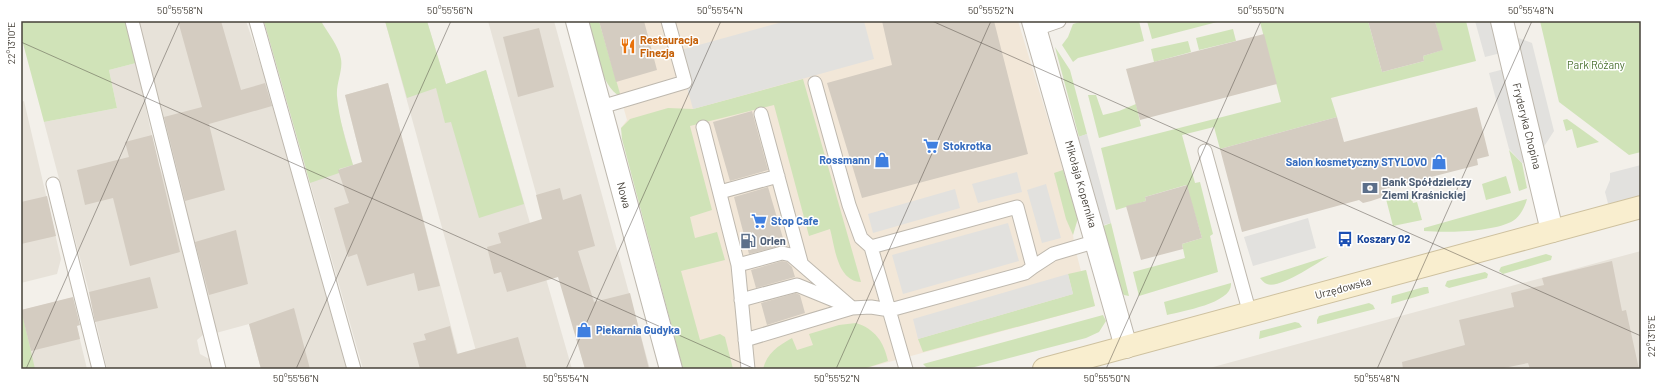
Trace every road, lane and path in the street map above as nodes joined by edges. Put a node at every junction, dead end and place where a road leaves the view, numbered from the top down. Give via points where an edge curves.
1 (132, 21) edge
2 (256, 21) edge
3 (577, 21) edge
4 (668, 21) edge
5 (1060, 21) edge
6 (1502, 21) edge
7 (1034, 25) edge
8 (815, 83) dead end
9 (601, 107) junction
10 (761, 114) dead end
11 (703, 127) dead end
12 (1205, 151) dead end
13 (778, 176) junction
14 (53, 184) dead end
15 (720, 192) junction
16 (1641, 207) edge
17 (1552, 231) junction
18 (1097, 241) junction
19 (871, 247) junction
20 (801, 262) junction
21 (738, 265) junction
22 (1033, 267) junction
23 (741, 300) junction
24 (852, 308) junction
25 (890, 310) junction
26 (1250, 314) junction
27 (745, 340) junction
28 (1126, 347) junction
29 (99, 369) edge
30 (219, 369) edge
31 (354, 369) edge
32 (671, 369) edge
33 (748, 369) edge
34 (906, 369) edge
35 (1044, 369) edge

1 - 30 lane
2 - 31 lane
3 - 9 street, Nowa
4 - 9 lane via 685,82
5 - 7 lane
6 - 17 street, Fryderyka Chopina
7 - 18 street, Mikołaja Kopernika
8 - 19 lane via 849,205 861,238
9 - 32 street, Nowa
10 - 13 lane
11 - 15 lane
12 - 26 lane
13 - 15 lane
13 - 20 lane
14 - 29 lane
15 - 21 lane
16 - 17 street, Urzędowska
17 - 26 street, Urzędowska
18 - 22 lane via 1053,254
18 - 28 street, Mikołaja Kopernika
19 - 22 lane via 1017,207
19 - 25 lane
20 - 21 lane via 791,255 782,253
20 - 24 lane
21 - 23 lane
22 - 25 lane via 1025,273
23 - 24 lane via 797,285
23 - 27 lane
24 - 25 lane
24 - 27 lane
25 - 34 lane
26 - 28 street, Urzędowska
27 - 33 lane
28 - 35 street, Urzędowska

